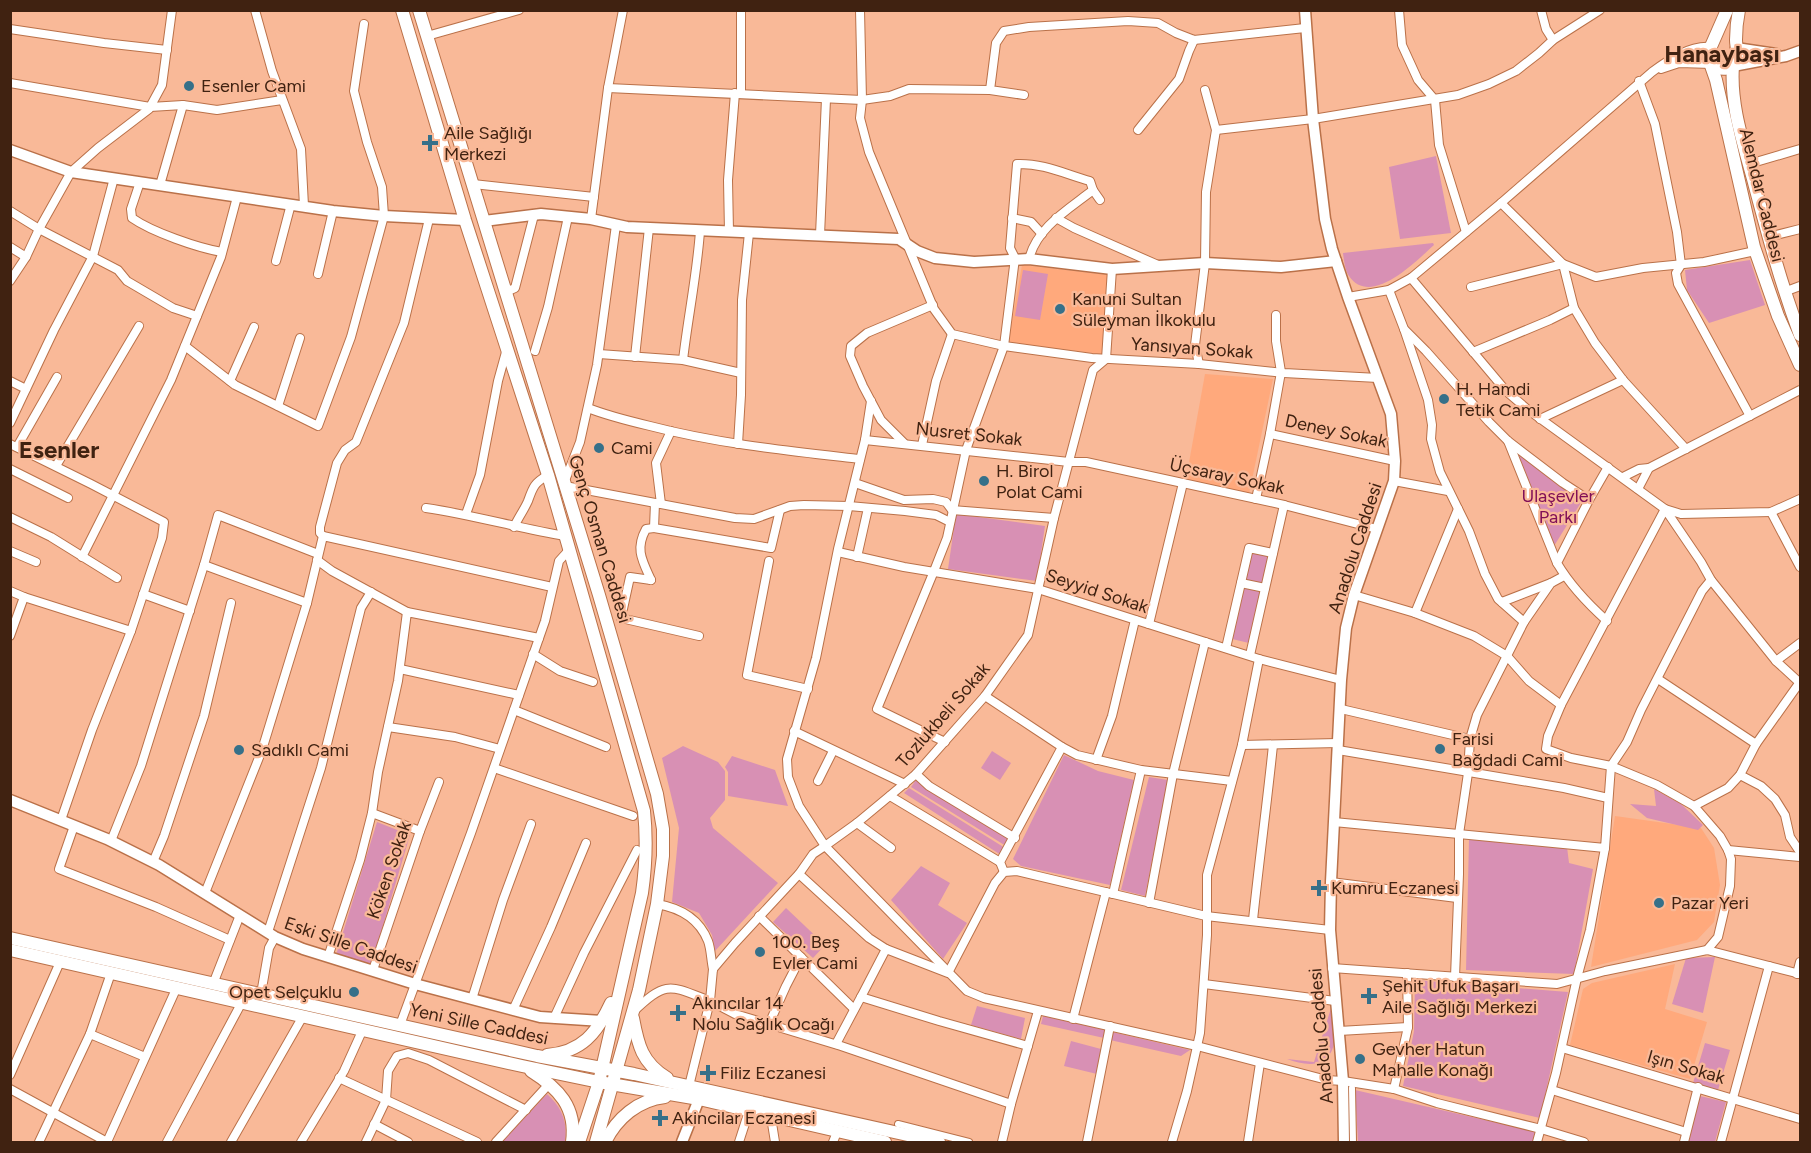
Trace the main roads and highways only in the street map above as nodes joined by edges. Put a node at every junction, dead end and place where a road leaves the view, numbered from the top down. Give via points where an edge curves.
1 (402, 10) edge
2 (419, 10) edge
3 (1727, 10) edge
4 (1739, 10) edge
5 (1711, 47) junction
6 (1736, 48) junction
7 (1712, 64) junction
8 (1733, 66) junction
9 (1800, 334) edge
10 (1800, 365) edge
11 (10, 938) edge
12 (10, 951) edge
13 (620, 986) junction
14 (633, 1012) junction
15 (537, 1056) junction
16 (522, 1066) junction
17 (602, 1067) junction
18 (618, 1070) junction
19 (599, 1082) junction
20 (613, 1085) junction
21 (677, 1089) junction
22 (835, 1136) edge
23 (572, 1143) edge
24 (579, 1143) edge
25 (596, 1143) edge
26 (605, 1143) edge
27 (885, 1143) edge
28 (939, 1143) edge

1 - 13 main road, Genç Osman Caddesi via 548,475 644,811 646,866
2 - 14 main road, Genç Osman Caddesi via 657,794 663,856 657,904
3 - 5 main road
4 - 6 main road
5 - 6 main road via 1721,40
5 - 7 main road via 1708,56
6 - 8 main road
7 - 8 main road via 1724,69
7 - 10 main road, Alemdar Caddesi via 1755,251
8 - 9 main road, Alemdar Caddesi via 1732,95 1749,164 1784,292
11 - 15 main road, Yeni Sille Caddesi
12 - 16 main road, Yeni Sille Caddesi
13 - 15 main road via 602,1021 583,1044
13 - 17 main road, Genç Osman Caddesi
14 - 18 main road, Genç Osman Caddesi
14 - 21 main road via 644,1056
15 - 17 main road, Yeni Sille Caddesi
16 - 19 main road, Yeni Sille Caddesi
16 - 23 main road via 550,1083 565,1102 571,1119
17 - 18 main road, Yeni Sille Caddesi
17 - 19 main road, Genç Osman Caddesi
18 - 20 main road, Genç Osman Caddesi
18 - 21 main road, Yeni Sille Caddesi
19 - 20 main road, Yeni Sille Caddesi
19 - 24 main road, Genç Osman Caddesi
20 - 21 main road, Yeni Sille Caddesi
20 - 25 main road, Genç Osman Caddesi
21 - 22 main road, Yeni Sille Caddesi via 699,1099
21 - 26 main road via 623,1115
21 - 28 main road, Yeni Sille Caddesi via 689,1086
22 - 27 main road, Yeni Sille Caddesi

